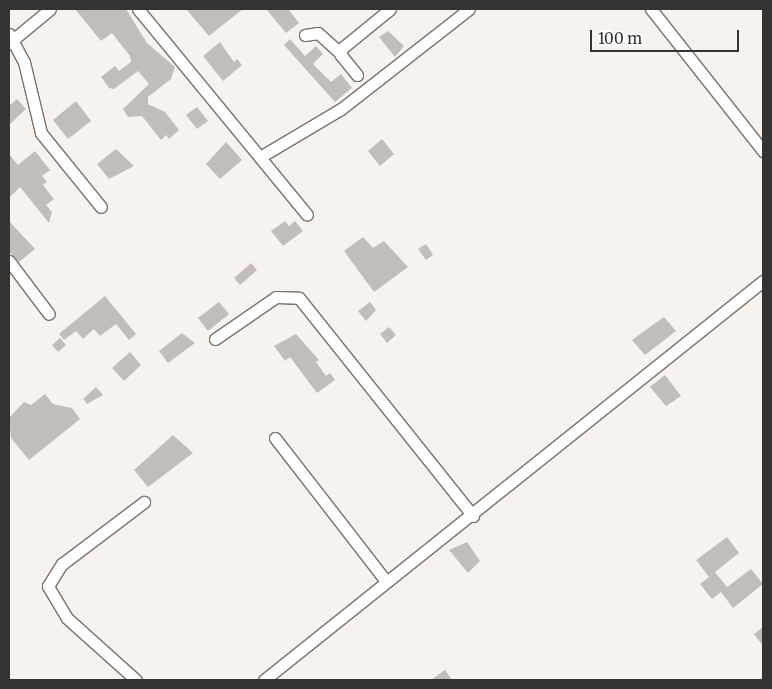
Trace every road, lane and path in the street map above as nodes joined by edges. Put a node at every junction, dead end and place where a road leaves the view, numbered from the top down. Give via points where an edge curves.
1 (50, 9) edge
2 (138, 9) edge
3 (390, 9) edge
4 (469, 9) edge
5 (651, 9) edge
6 (305, 35) dead end
7 (10, 39) edge
8 (340, 53) junction
9 (357, 75) dead end
10 (763, 151) edge
11 (260, 157) junction
12 (100, 207) dead end
13 (307, 215) dead end
14 (9, 261) edge
15 (763, 281) edge
16 (49, 314) dead end
17 (215, 339) dead end
18 (275, 438) dead end
19 (144, 502) dead end
20 (473, 516) junction
21 (386, 581) junction
22 (136, 680) edge
23 (264, 680) edge

1 - 7 street
2 - 11 street
3 - 8 street
4 - 11 street via 341,109
5 - 10 street
6 - 8 street via 318,33
7 - 12 street via 24,62 41,133
8 - 9 street
11 - 13 street
14 - 16 street
15 - 20 street
17 - 20 street via 276,297 299,298
18 - 21 street
19 - 22 street via 62,564 48,586 67,618
20 - 21 street
21 - 23 street

